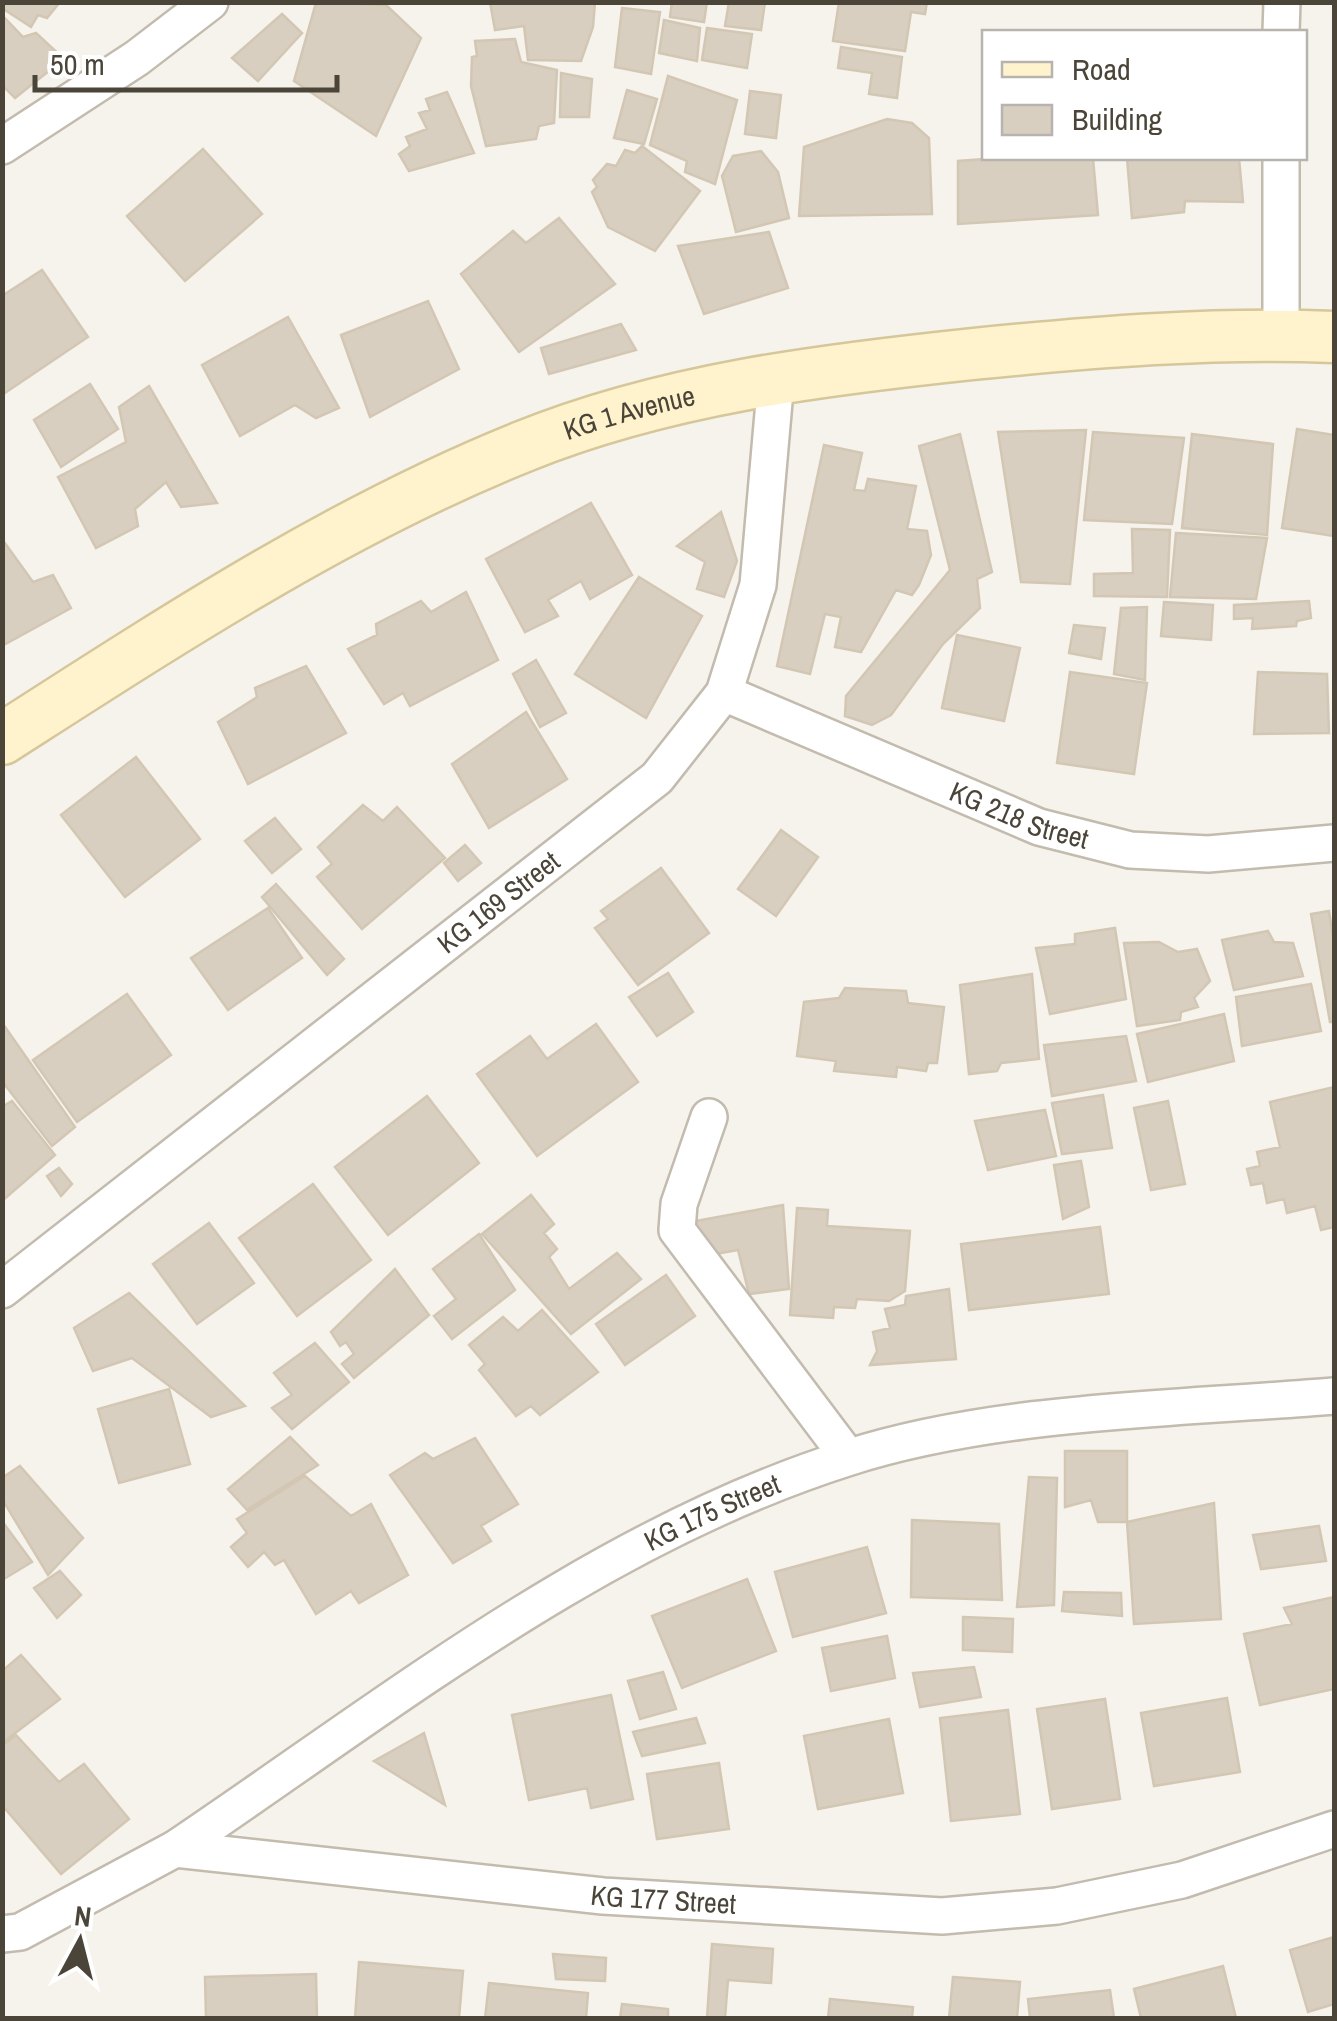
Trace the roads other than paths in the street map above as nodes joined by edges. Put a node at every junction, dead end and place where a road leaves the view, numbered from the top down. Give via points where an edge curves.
1 (210, 2) edge
2 (1282, 2) edge
3 (1282, 30) edge
4 (2, 146) edge
5 (1281, 160) edge
6 (1281, 334) junction
7 (1334, 336) edge
8 (776, 379) junction
9 (724, 693) junction
10 (2, 738) edge
11 (1334, 842) edge
12 (709, 1117) dead end
13 (2, 1290) edge
14 (1334, 1396) edge
15 (848, 1457) junction
16 (1334, 1830) edge
17 (174, 1849) junction
18 (2, 1934) edge

1 - 4 street
2 - 3 street
5 - 6 street
6 - 7 street, KG 1 Avenue
6 - 8 street, KG 1 Avenue via 1097,342
8 - 9 street, KG 169 Street via 758,586
8 - 10 street, KG 1 Avenue via 656,403 523,446 395,506 196,614
9 - 11 street, KG 218 Street via 1039,827 1130,850 1208,854
9 - 13 street, KG 169 Street via 643,789
12 - 15 street via 679,1204 678,1230
14 - 15 street, KG 175 Street via 986,1426
15 - 17 street, KG 175 Street via 688,1518 563,1588
16 - 17 street, KG 177 Street via 1164,1884 1056,1906 942,1916 603,1896
17 - 18 street via 20,1932

